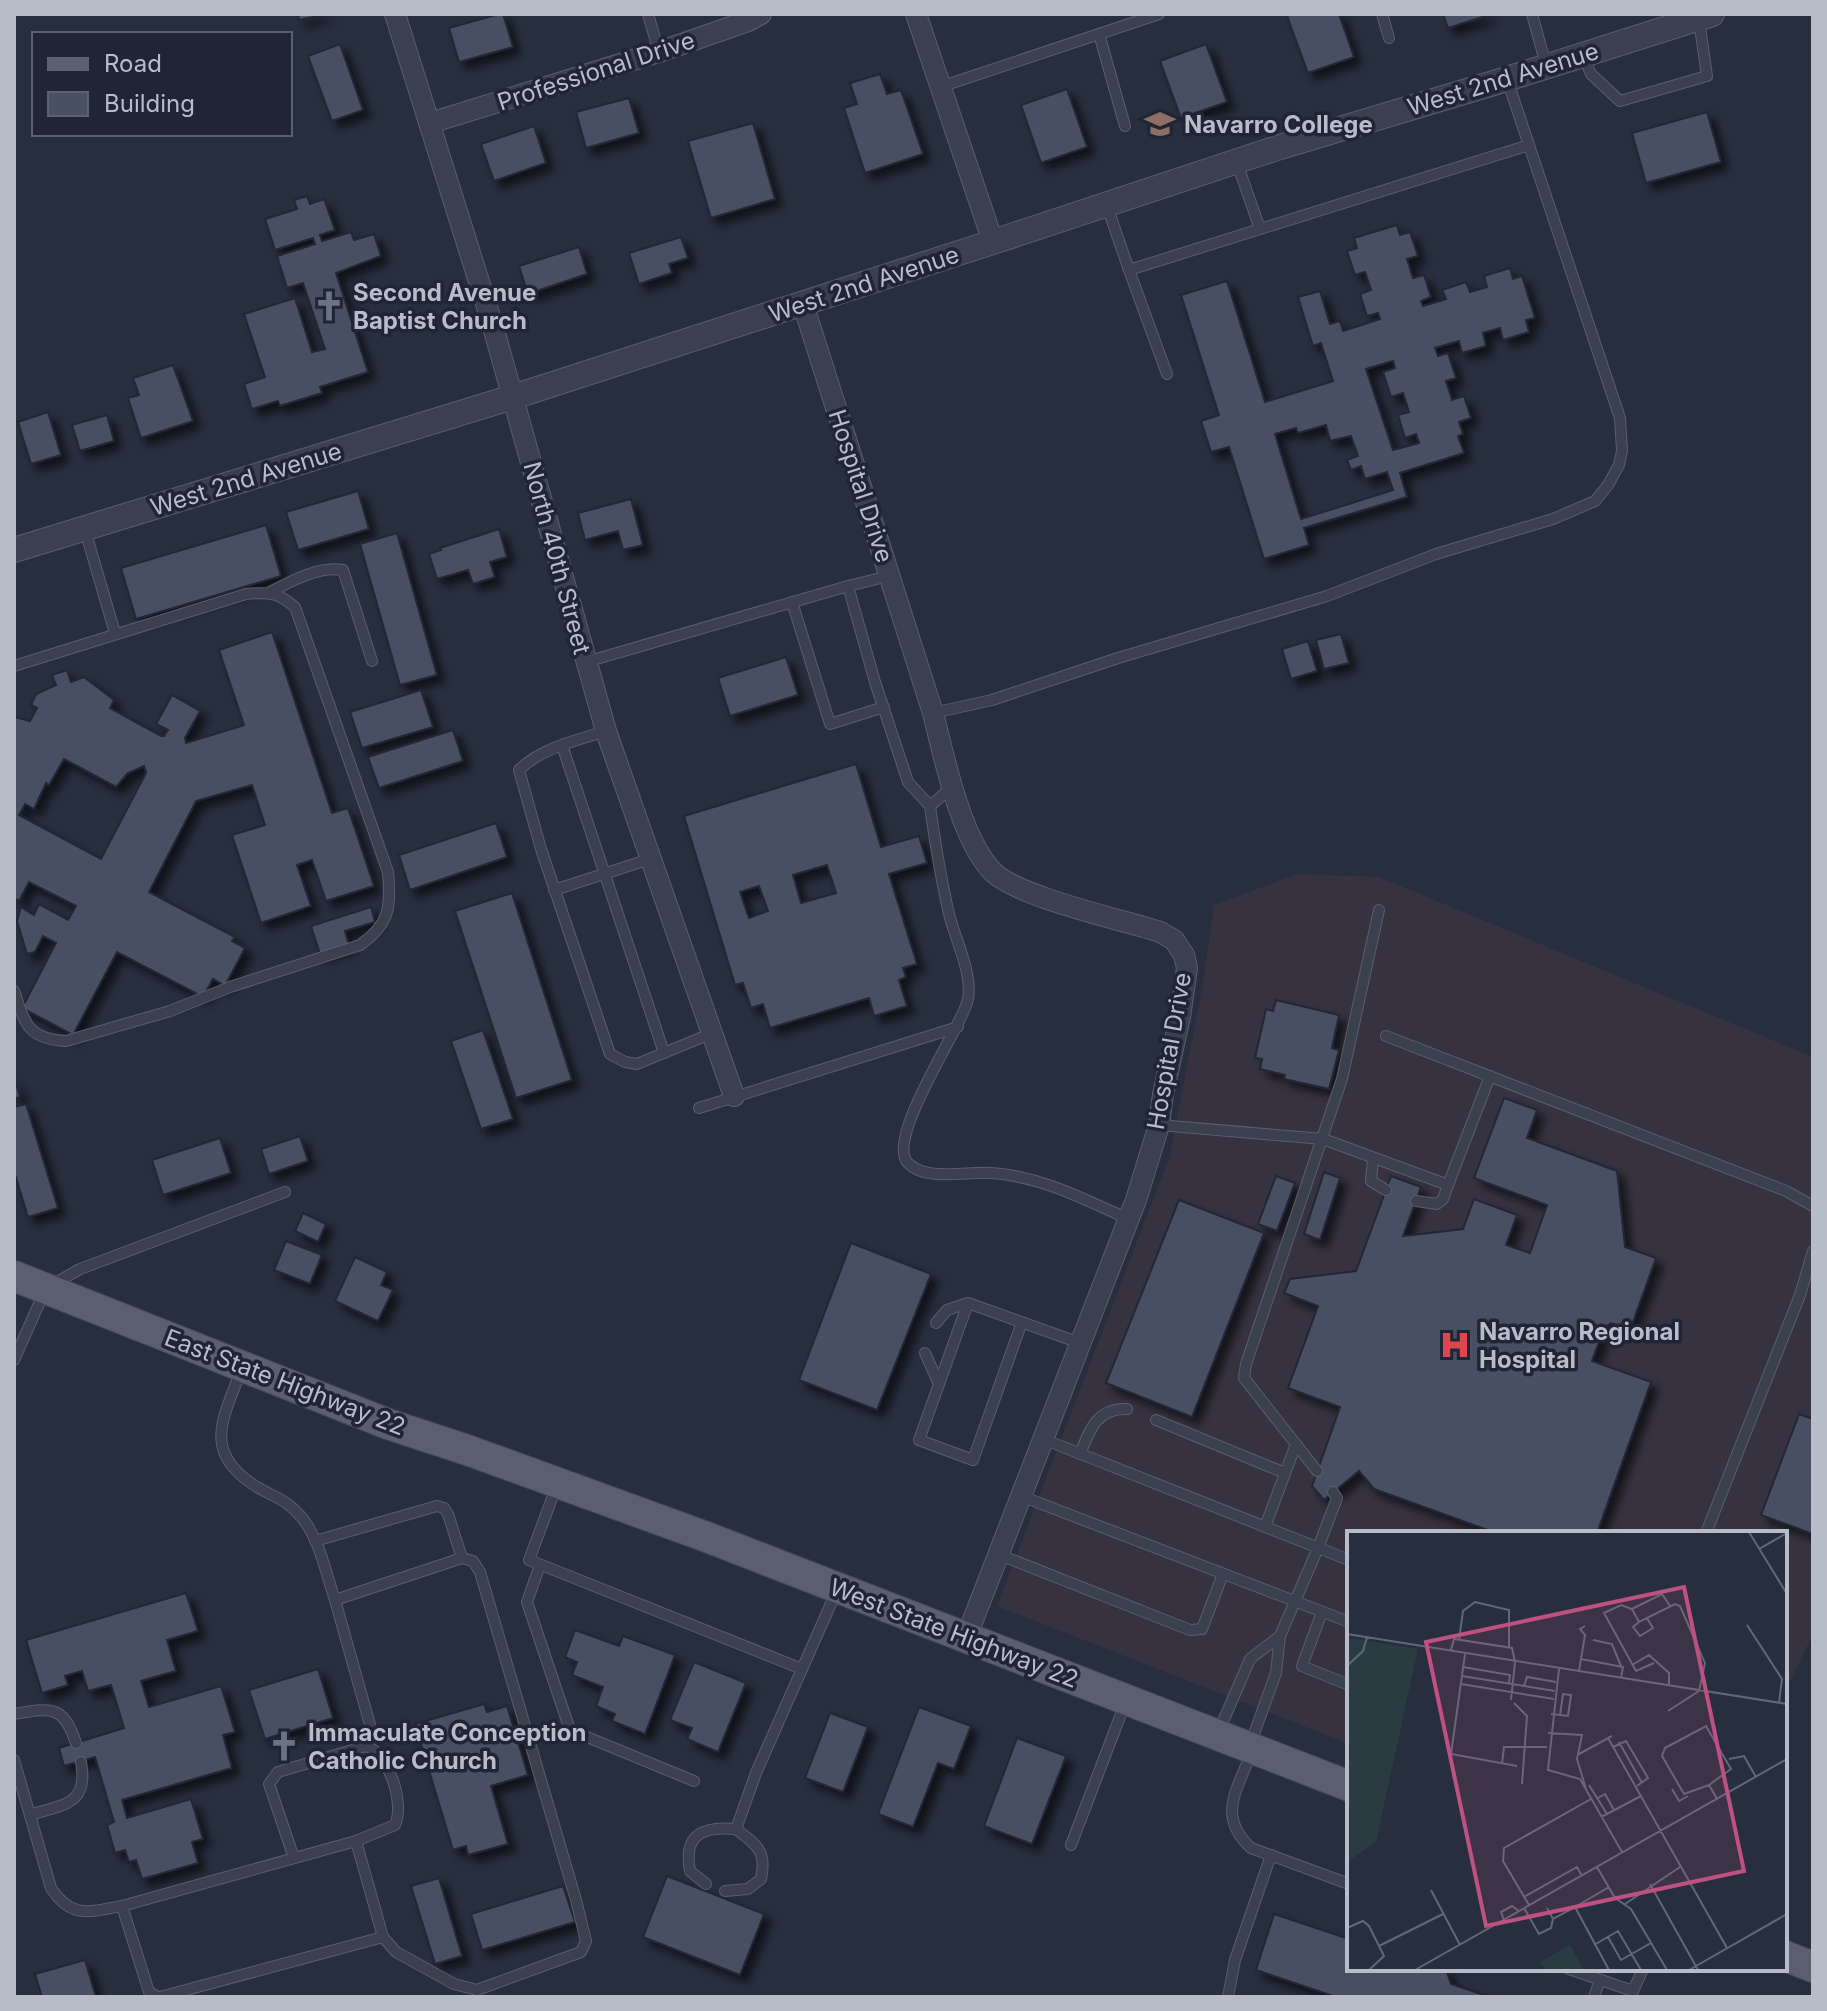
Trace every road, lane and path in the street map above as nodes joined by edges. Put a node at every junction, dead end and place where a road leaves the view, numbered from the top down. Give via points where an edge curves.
1 (395, 14) edge
2 (648, 14) edge
3 (761, 14) edge
4 (916, 14) edge
5 (1159, 14) edge
6 (1382, 14) edge
7 (1532, 14) edge
8 (1705, 16) edge
9 (1099, 34) junction
10 (1389, 38) dead end
11 (659, 52) junction
12 (1583, 55) junction
13 (1547, 67) junction
14 (1507, 79) junction
15 (940, 87) junction
16 (430, 123) junction
17 (1125, 126) dead end
18 (1529, 145) junction
19 (1236, 161) junction
20 (1107, 204) junction
21 (1260, 229) junction
22 (993, 242) junction
23 (1129, 270) junction
24 (803, 304) junction
25 (1167, 374) dead end
26 (513, 397) junction
27 (85, 528) junction
28 (14, 550) edge
29 (889, 576) junction
30 (848, 586) junction
31 (270, 592) junction
32 (792, 602) junction
33 (115, 633) junction
34 (372, 661) dead end
35 (586, 662) junction
36 (14, 666) edge
37 (884, 707) junction
38 (933, 713) junction
39 (606, 731) junction
40 (562, 745) junction
41 (953, 786) junction
42 (930, 806) junction
43 (650, 859) junction
44 (604, 872) junction
45 (554, 890) junction
46 (1379, 910) dead end
47 (14, 991) edge
48 (958, 1027) junction
49 (710, 1034) junction
50 (1386, 1036) dead end
51 (664, 1053) junction
52 (1490, 1076) junction
53 (734, 1096) junction
54 (699, 1108) dead end
55 (1159, 1125) junction
56 (1323, 1139) junction
57 (1373, 1158) junction
58 (1448, 1185) junction
59 (1386, 1190) dead end
60 (285, 1192) dead end
61 (1416, 1201) dead end
62 (1813, 1206) edge
63 (1128, 1219) junction
64 (1813, 1251) edge
65 (14, 1276) edge
66 (46, 1288) junction
67 (968, 1303) junction
68 (1022, 1322) junction
69 (936, 1323) dead end
70 (1080, 1343) junction
71 (925, 1353) dead end
72 (14, 1360) edge
73 (242, 1366) junction
74 (939, 1384) junction
75 (1127, 1409) dead end
76 (1156, 1420) dead end
77 (1043, 1439) junction
78 (1296, 1444) junction
79 (1080, 1454) junction
80 (1317, 1471) dead end
81 (1285, 1473) junction
82 (558, 1483) junction
83 (1333, 1492) dead end
84 (1021, 1496) junction
85 (1265, 1527) junction
86 (1707, 1531) edge
87 (315, 1541) junction
88 (1318, 1548) junction
89 (1000, 1555) junction
90 (462, 1558) junction
91 (1347, 1559) edge
92 (540, 1565) junction
93 (1223, 1574) junction
94 (837, 1588) junction
95 (335, 1600) junction
96 (1294, 1602) junction
97 (1322, 1612) junction
98 (1347, 1621) edge
99 (1280, 1636) junction
100 (966, 1638) junction
101 (802, 1669) junction
102 (1347, 1684) edge
103 (1127, 1699) junction
104 (14, 1714) edge
105 (1217, 1736) junction
106 (76, 1743) dead end
107 (366, 1746) junction
108 (1251, 1748) junction
109 (14, 1760) edge
110 (81, 1762) dead end
111 (694, 1781) dead end
112 (1347, 1785) edge
113 (30, 1815) junction
114 (736, 1829) junction
115 (356, 1841) junction
116 (1071, 1845) dead end
117 (1271, 1855) junction
118 (294, 1858) junction
119 (1347, 1883) edge
120 (706, 1884) dead end
121 (725, 1891) dead end
122 (122, 1906) junction
123 (383, 1937) junction
124 (1787, 1957) edge
125 (1813, 1967) edge
126 (1575, 1971) edge
127 (1642, 1971) edge
128 (1600, 1980) junction
129 (157, 1997) edge
130 (1228, 1997) edge
131 (1594, 1997) edge

1 - 16 street, North 40th Street
2 - 11 lane
3 - 11 street, Professional Drive
4 - 15 street
5 - 9 lane
6 - 10 lane
7 - 13 lane
8 - 12 street, West 2nd Avenue
8 - 12 lane via 1707,76 1620,101 1591,74
9 - 15 lane
9 - 17 lane
11 - 16 street, Professional Drive
12 - 13 street, West 2nd Avenue
13 - 14 street, West 2nd Avenue
14 - 18 lane
14 - 19 street, West 2nd Avenue
15 - 22 street
16 - 26 street, North 40th Street
18 - 21 lane
18 - 38 lane via 1620,418 1619,465 1595,501 1327,596 992,700
19 - 20 street, West 2nd Avenue
19 - 21 lane
20 - 22 street, West 2nd Avenue
20 - 23 lane
21 - 23 lane
22 - 24 street, West 2nd Avenue
23 - 25 lane
24 - 26 street, West 2nd Avenue
24 - 29 street, Hospital Drive
26 - 27 street, West 2nd Avenue
26 - 35 street, North 40th Street
27 - 28 street, West 2nd Avenue
27 - 33 lane
29 - 30 lane
29 - 38 street, Hospital Drive
30 - 32 lane
30 - 37 lane
31 - 33 lane via 246,594
31 - 34 lane via 297,578 343,570
31 - 47 lane via 295,607 388,872 388,915 375,935 360,945 66,1041 36,1035 25,1024
32 - 35 lane
32 - 37 lane via 830,724
33 - 36 lane
35 - 39 street, North 40th Street
37 - 42 lane via 908,782
38 - 41 street, Hospital Drive
39 - 40 lane
39 - 43 street, North 40th Street
40 - 44 lane
40 - 45 lane via 519,770
41 - 42 lane
41 - 55 street, Hospital Drive via 981,858 995,874 1029,892 1160,932 1179,948 1187,968
42 - 48 lane via 949,916 965,966 969,998
43 - 44 lane
43 - 49 street, North 40th Street
44 - 45 lane
44 - 51 lane
45 - 51 lane via 610,1054 637,1064
46 - 56 lane via 1342,1079
48 - 53 lane
48 - 63 lane via 906,1128 902,1153 908,1164 928,1173 1029,1177
49 - 51 lane
49 - 53 street, North 40th Street
50 - 52 lane
52 - 58 lane
52 - 62 lane
53 - 54 lane
55 - 56 lane
55 - 63 street, Hospital Drive
56 - 57 lane
56 - 78 lane via 1244,1378
57 - 58 lane
57 - 59 lane via 1371,1181
58 - 61 lane via 1437,1204
60 - 66 lane via 80,1269
63 - 70 street, Hospital Drive
64 - 86 lane
65 - 66 main road, East State Highway 22
66 - 72 lane
66 - 73 main road, East State Highway 22
67 - 68 lane
67 - 69 lane via 947,1310
67 - 74 lane
68 - 70 lane
68 - 74 lane via 973,1460 919,1440
70 - 77 street, Hospital Drive
71 - 74 lane
73 - 82 main road, East State Highway 22
73 - 87 lane via 220,1429 222,1448 235,1469 281,1498 303,1520
75 - 79 lane via 1112,1409 1099,1419
76 - 81 lane
77 - 79 lane
77 - 84 street, Hospital Drive
78 - 80 lane
78 - 81 lane
79 - 85 lane
81 - 85 lane
82 - 92 lane via 529,1560
82 - 94 main road, West State Highway 22
83 - 88 lane via 1337,1498
84 - 89 street, Hospital Drive
84 - 93 lane
85 - 88 lane
87 - 90 lane via 437,1506 448,1514
87 - 95 lane
88 - 91 lane
88 - 96 lane
89 - 93 lane via 1190,1630 1202,1629
89 - 100 street, Hospital Drive
90 - 95 lane
90 - 123 lane via 473,1561 480,1572 586,1941 581,1952 477,1990 454,1984 396,1952
92 - 101 lane
92 - 111 lane via 527,1602 570,1730
93 - 96 lane
94 - 100 main road, West State Highway 22
94 - 101 lane
95 - 107 lane via 372,1732
96 - 97 lane
96 - 99 lane
97 - 98 lane
97 - 102 lane via 1302,1666
99 - 105 lane via 1250,1659
99 - 108 lane via 1276,1673
100 - 103 main road, West State Highway 22
101 - 114 lane
103 - 105 main road, West State Highway 22
103 - 116 lane
104 - 106 lane via 55,1711 69,1721
105 - 108 main road, West State Highway 22
107 - 115 lane via 382,1756 400,1816 395,1825
107 - 118 lane via 272,1777 269,1784
108 - 112 main road, West State Highway 22
108 - 117 lane via 1231,1818 1251,1848
109 - 113 lane
110 - 113 lane via 81,1793
113 - 122 lane via 51,1888 62,1904 87,1913
114 - 120 lane via 717,1827 691,1841 690,1871
114 - 121 lane via 757,1844 764,1862 761,1879 748,1889
115 - 118 lane
115 - 123 lane
117 - 119 lane
117 - 130 lane via 1235,1960
118 - 122 lane
122 - 129 lane
123 - 129 lane
124 - 125 main road
126 - 128 lane
127 - 128 lane via 1633,1991
128 - 131 lane

